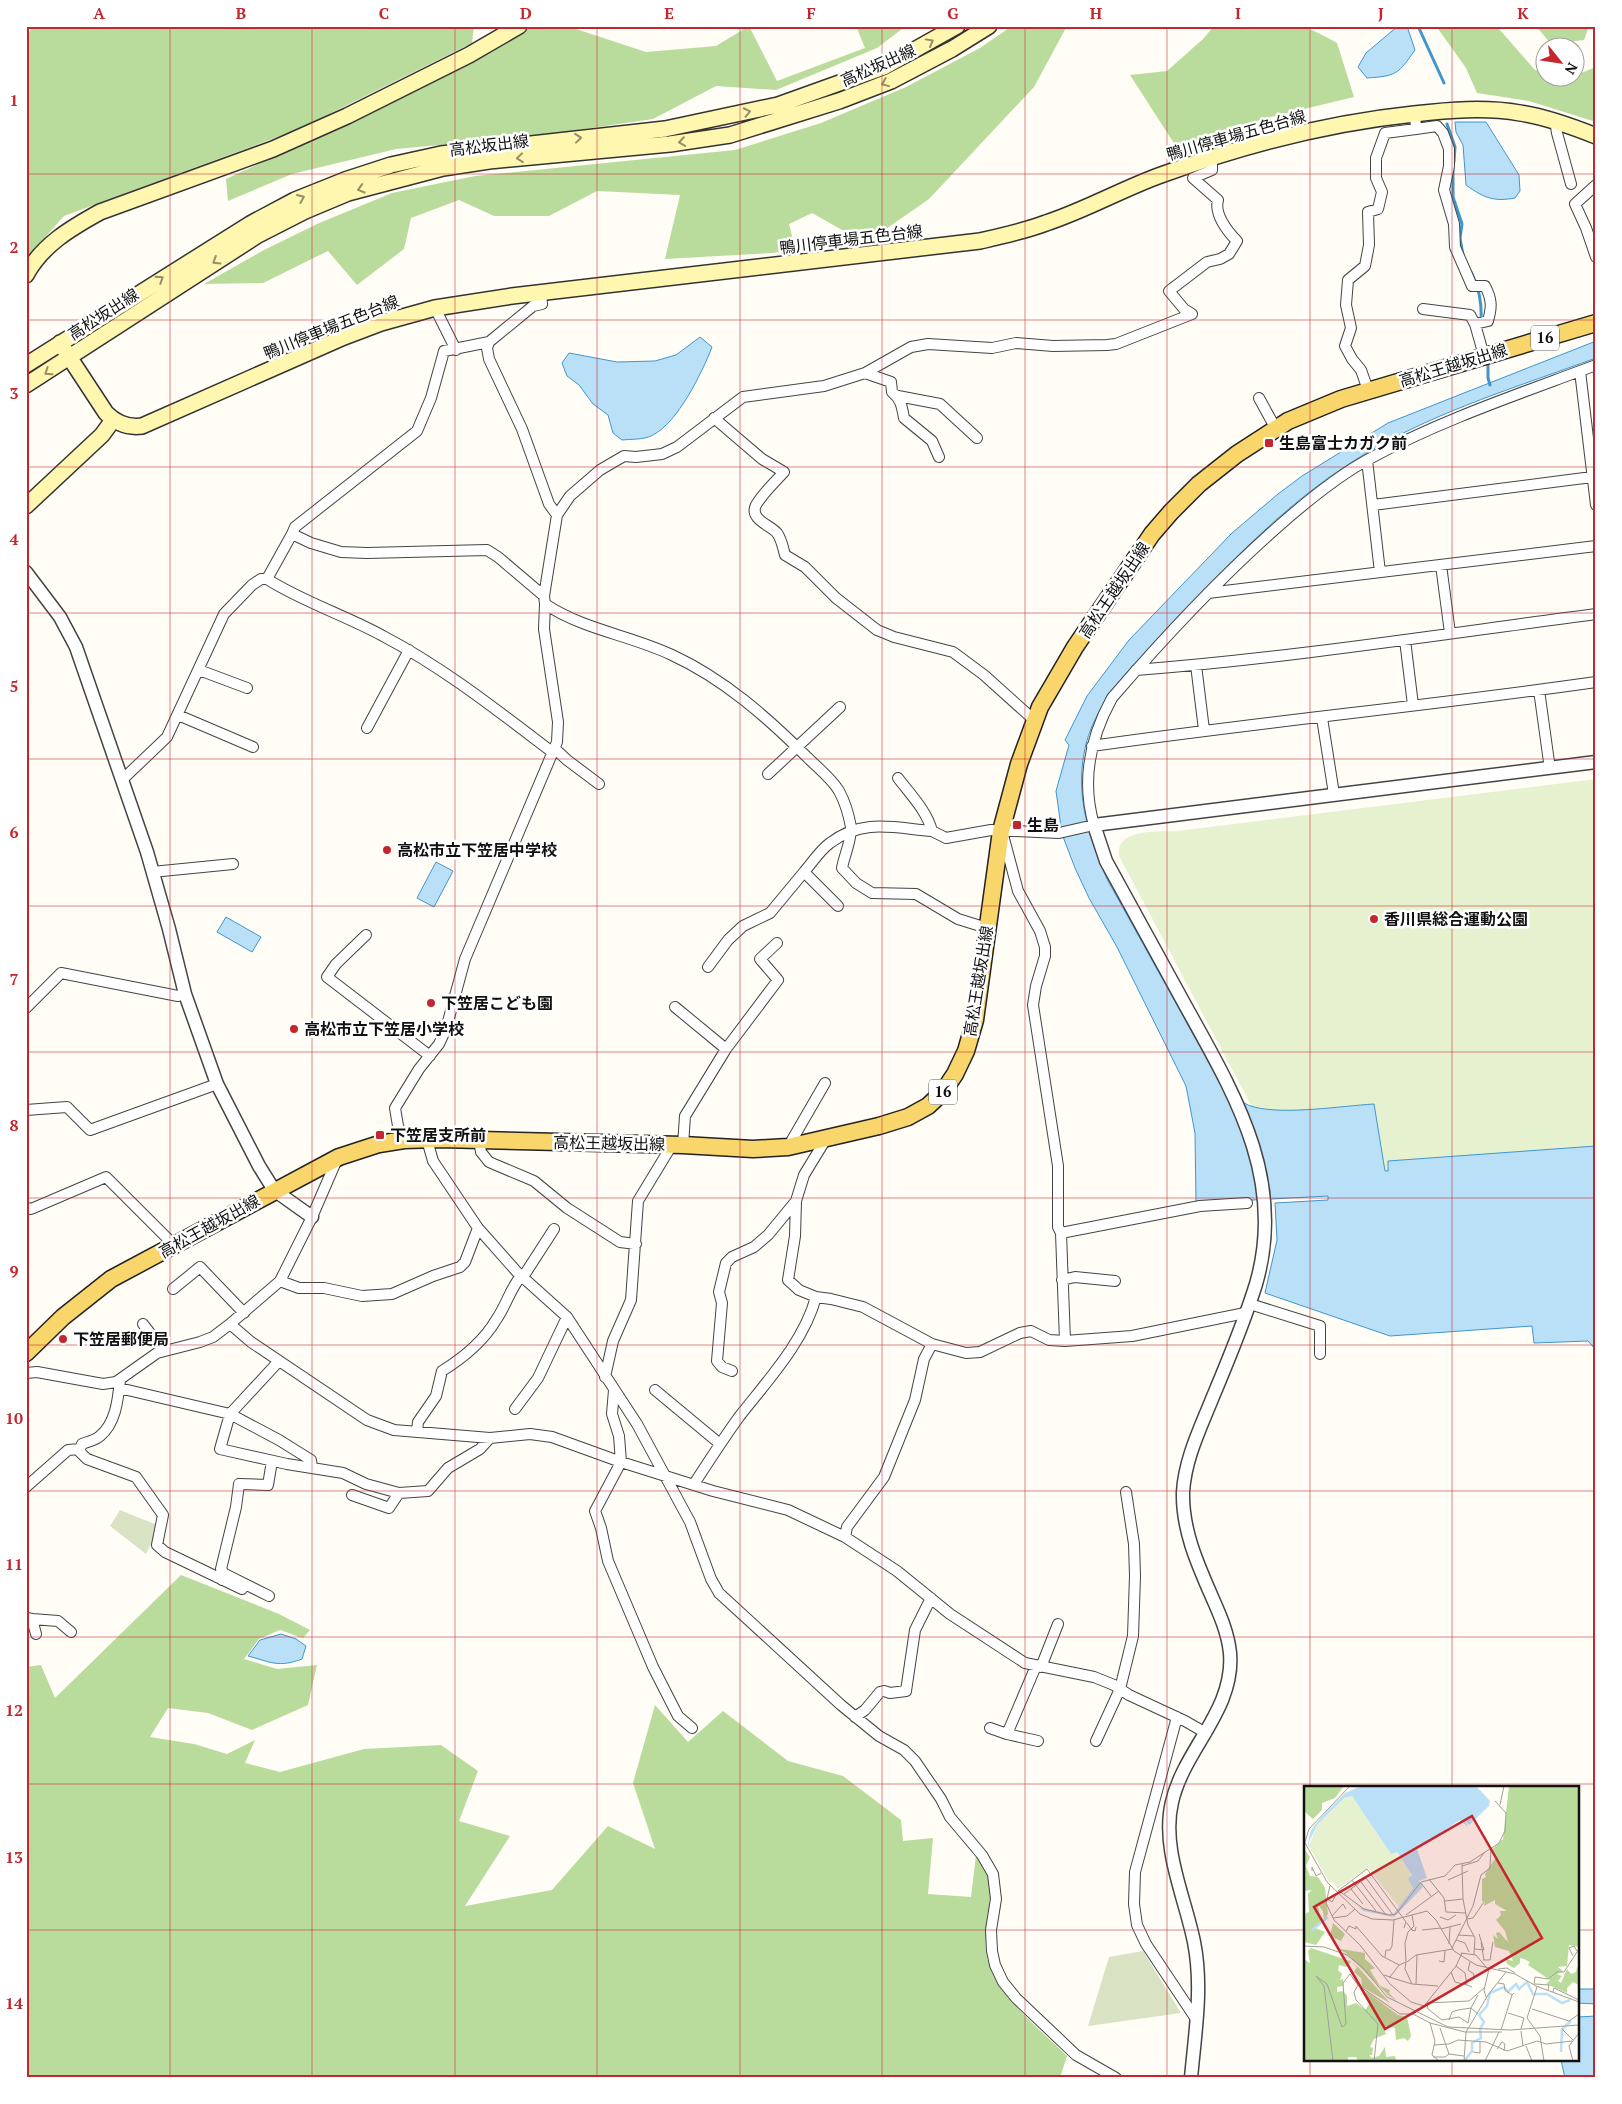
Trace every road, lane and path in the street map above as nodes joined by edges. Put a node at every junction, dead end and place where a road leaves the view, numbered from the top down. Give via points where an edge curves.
1 (518, 26) edge
2 (957, 26) edge
3 (989, 26) edge
4 (1555, 120) junction
5 (1416, 122) junction
6 (1596, 136) edge
7 (1212, 158) junction
8 (1571, 184) dead end
9 (1596, 185) edge
10 (1596, 256) edge
11 (26, 275) edge
12 (541, 293) junction
13 (435, 308) junction
14 (1424, 309) dead end
15 (1596, 323) edge
16 (1475, 324) junction
17 (489, 342) junction
18 (60, 343) junction
19 (456, 350) junction
20 (1489, 354) junction
21 (69, 357) junction
22 (26, 365) edge
23 (1596, 365) edge
24 (1580, 371) junction
25 (865, 372) junction
26 (26, 385) edge
27 (1368, 390) junction
28 (898, 396) junction
29 (1259, 398) dead end
30 (714, 418) junction
31 (112, 420) junction
32 (1276, 429) junction
33 (977, 438) dead end
34 (939, 458) dead end
35 (1367, 460) junction
36 (1592, 477) junction
37 (1373, 505) junction
38 (1596, 505) edge
39 (26, 506) edge
40 (557, 515) junction
41 (292, 534) junction
42 (1596, 546) edge
43 (1441, 565) junction
44 (26, 572) edge
45 (1380, 572) junction
46 (268, 578) junction
47 (1208, 593) junction
48 (545, 600) junction
49 (1596, 614) edge
50 (1450, 634) junction
51 (1405, 640) junction
52 (409, 650) junction
53 (1196, 666) junction
54 (199, 670) junction
55 (1136, 670) junction
56 (1596, 682) edge
57 (247, 688) dead end
58 (1539, 690) junction
59 (1413, 705) junction
60 (840, 707) dead end
61 (178, 715) junction
62 (1322, 718) junction
63 (1034, 720) junction
64 (367, 728) dead end
65 (1204, 730) junction
66 (1092, 746) junction
67 (253, 747) dead end
68 (798, 748) junction
69 (553, 750) junction
70 (1596, 762) edge
71 (1548, 768) junction
72 (768, 774) dead end
73 (898, 778) dead end
74 (122, 780) junction
75 (599, 784) dead end
76 (1334, 794) junction
77 (1091, 826) junction
78 (851, 830) junction
79 (932, 831) junction
80 (1001, 831) junction
81 (232, 864) dead end
82 (152, 872) junction
83 (804, 872) junction
84 (838, 906) dead end
85 (986, 928) junction
86 (366, 936) dead end
87 (777, 943) dead end
88 (708, 967) dead end
89 (185, 994) junction
90 (675, 1007) dead end
91 (26, 1008) edge
92 (726, 1049) junction
93 (430, 1056) junction
94 (825, 1083) dead end
95 (217, 1084) junction
96 (26, 1110) edge
97 (826, 1139) junction
98 (404, 1140) junction
99 (427, 1140) junction
100 (479, 1140) junction
101 (678, 1145) junction
102 (788, 1147) junction
103 (339, 1157) junction
104 (274, 1190) junction
105 (796, 1202) junction
106 (1247, 1203) dead end
107 (26, 1208) edge
108 (312, 1217) junction
109 (478, 1228) junction
110 (554, 1229) dead end
111 (1061, 1233) junction
112 (636, 1244) junction
113 (174, 1245) junction
114 (522, 1276) junction
115 (1062, 1280) junction
116 (1115, 1280) dead end
117 (280, 1281) junction
118 (172, 1289) dead end
119 (816, 1297) junction
120 (1249, 1304) junction
121 (244, 1313) junction
122 (567, 1317) junction
123 (143, 1324) dead end
124 (230, 1324) junction
125 (1065, 1341) junction
126 (932, 1344) junction
127 (164, 1351) junction
128 (26, 1353) edge
129 (1320, 1354) dead end
130 (278, 1361) junction
131 (732, 1371) dead end
132 (26, 1373) edge
133 (606, 1377) junction
134 (119, 1384) junction
135 (614, 1390) junction
136 (655, 1390) dead end
137 (515, 1409) dead end
138 (230, 1414) junction
139 (417, 1432) junction
140 (490, 1438) junction
141 (720, 1444) junction
142 (80, 1449) junction
143 (272, 1461) junction
144 (621, 1462) junction
145 (312, 1468) junction
146 (664, 1475) junction
147 (694, 1484) junction
148 (26, 1487) edge
149 (1126, 1492) dead end
150 (399, 1493) junction
151 (352, 1495) dead end
152 (845, 1537) junction
153 (223, 1576) junction
154 (242, 1589) dead end
155 (269, 1596) dead end
156 (931, 1598) junction
157 (29, 1619) edge
158 (1058, 1624) dead end
159 (72, 1632) dead end
160 (36, 1634) dead end
161 (1039, 1667) junction
162 (1120, 1689) junction
163 (855, 1717) junction
164 (1177, 1717) junction
165 (692, 1728) dead end
166 (990, 1728) dead end
167 (1206, 1733) junction
168 (1007, 1734) junction
169 (1038, 1741) dead end
170 (1096, 1741) dead end
171 (1196, 2019) junction
172 (1116, 2078) edge
173 (1191, 2078) edge

1 - 11 main road via 470,55 273,149 100,212 52,242 33,262
18 -> 2 main road, 高松坂出線 via 250,224 345,180 441,154 665,129 778,106 884,67
3 -> 21 main road, 高松坂出線 via 891,81 730,135 670,144 489,161 443,168 348,193 258,235
4 - 5 main road, 鴨川停車場五色台線 via 1486,109
4 - 6 main road, 鴨川停車場五色台線
4 - 8 street
5 - 7 main road, 鴨川停車場五色台線 via 1382,118 1266,142
5 - 16 street via 1437,126 1449,149 1444,190 1454,224 1455,247 1472,286 1485,286 1491,296 1488,321
5 - 27 street via 1385,133 1376,158 1376,178 1382,192 1378,208 1368,212 1369,245 1365,266 1348,280 1346,305 1351,328 1346,346 1361,370
7 - 12 main road, 鴨川停車場五色台線 via 1160,175 1047,223 980,241
7 - 25 street via 1212,170 1193,178 1218,200 1216,208 1220,219 1237,241 1229,254 1206,262 1169,291 1192,314 1108,345 1016,343 992,348 928,344 912,347
9 - 10 street via 1575,204
12 - 13 main road, 鴨川停車場五色台線
12 - 17 street via 542,304 533,306
13 - 19 street
13 - 31 main road, 鴨川停車場五色台線 via 344,337 148,424 133,427
14 - 16 street via 1470,315
15 - 20 main road, 高松王越坂出線 / 16
16 - 20 street
17 - 19 street
17 - 40 street via 489,359 522,429 549,504
18 - 21 main road
18 - 22 main road, 高松坂出線
19 - 41 street via 444,351 432,398 417,430 295,527
20 - 27 main road, 高松王越坂出線 / 16
21 -> 26 main road, 高松坂出線
21 - 31 main road
23 - 24 street
24 - 35 street via 1491,404
24 - 36 street
25 - 28 street via 891,382 892,392
25 - 30 street via 824,386 744,398
27 - 32 main road, 高松王越坂出線 / 16 via 1297,417
28 - 33 street via 940,404
28 - 34 street via 904,418 932,441
29 - 32 street
30 - 40 street via 677,447 662,454 624,456 608,465 583,483
30 - 63 street via 762,459 784,472 755,506 755,514 760,522 770,525 778,535 785,555 805,567 836,598 877,630 953,652
31 - 39 main road via 102,436
32 - 63 main road, 高松王越坂出線 / 16 via 1199,484 1152,534 1075,646
35 - 37 street
35 - 47 street via 1290,515
36 - 37 street
36 - 38 street
37 - 45 street
40 - 48 street
41 - 46 street
41 - 48 street via 341,552 487,550
42 - 43 street
43 - 45 street
43 - 50 street
44 - 74 street via 60,617 76,646
45 - 47 street
46 - 52 street
46 - 54 street via 252,585 224,614
47 - 55 street
48 - 68 street via 561,615 662,650 713,678 746,701
48 - 69 street via 546,646 558,722
49 - 50 street
50 - 51 street
51 - 53 street
51 - 59 street
52 - 64 street
52 - 69 street
53 - 55 street
53 - 65 street
54 - 57 street
54 - 61 street
55 - 66 street via 1112,698
56 - 58 street
58 - 59 street
58 - 71 street
59 - 62 street
60 - 68 street
61 - 67 street
61 - 74 street via 167,737
62 - 65 street
62 - 76 street
63 - 80 main road, 高松王越坂出線 / 16
65 - 66 street
66 - 77 street via 1088,774
68 - 72 street
68 - 78 street via 838,790
69 - 75 street
69 - 93 street via 465,959 446,1029
70 - 71 street
71 - 76 street
73 - 79 street via 922,810
74 - 82 street
76 - 77 street
77 - 80 street via 1060,833
77 - 120 street via 1106,861 1221,1071 1253,1141 1262,1184 1265,1234
78 - 79 street via 883,826
78 - 83 street via 829,843
78 - 85 street via 842,868 862,888 872,893 916,894 958,920
79 - 80 street via 946,838
80 - 85 main road, 高松王越坂出線 / 16
80 - 111 street via 1018,891 1040,931 1045,948 1033,1005 1058,1166 1058,1227
81 - 82 street
82 - 89 street
83 - 84 street
83 - 88 street via 770,913 743,926
85 - 97 main road, 高松王越坂出線 / 16 via 975,1020 966,1051 943,1092 928,1106 908,1117
86 - 93 street via 336,964 327,978
87 - 92 street via 760,959 778,980
89 - 91 street via 178,996 61,973
89 - 95 street
90 - 92 street
92 - 101 street via 685,1116
93 - 98 street via 395,1108
94 - 102 street
95 - 96 street via 90,1130 67,1107
95 - 104 street
97 - 102 main road, 高松王越坂出線 / 16
97 - 105 street via 804,1175
98 - 99 main road, 高松王越坂出線 / 16
98 - 103 main road, 高松王越坂出線 / 16 via 378,1144
99 - 100 main road, 高松王越坂出線 / 16
99 - 109 street via 433,1161
100 - 101 main road, 高松王越坂出線 / 16
100 - 112 street via 481,1152 489,1162 534,1181 567,1208 620,1242
101 - 102 main road, 高松王越坂出線 / 16 via 753,1149
101 - 112 street via 638,1201
103 - 104 main road, 高松王越坂出線 / 16
103 - 108 street
104 - 108 street
104 - 113 main road, 高松王越坂出線 / 16
105 - 119 street via 788,1280 799,1290
105 - 131 street via 768,1235 726,1263 719,1292 722,1303 717,1361
106 - 111 street via 1200,1206
107 - 113 street via 31,1209 106,1177
108 - 117 street
109 - 114 street
109 - 117 street via 460,1267 392,1294 362,1296 324,1288 299,1288
110 - 114 street
111 - 115 street
112 - 133 street via 631,1300 613,1341
113 - 128 main road, 高松王越坂出線 / 16 via 111,1279 63,1317
114 - 122 street
114 - 139 street via 513,1285 497,1320 474,1347 442,1371 436,1396 418,1422
115 - 116 street via 1075,1277
115 - 125 street
117 - 121 street
118 - 121 street via 200,1267
119 - 126 street via 863,1307
119 - 141 street via 812,1311 781,1364
120 - 125 street via 1132,1336
120 - 129 street via 1320,1326
120 - 167 street via 1185,1471 1185,1524 1198,1566 1222,1622 1230,1654 1222,1702
121 - 124 street
122 - 133 street
122 - 137 street via 538,1378
123 - 127 street
124 - 127 street via 213,1337
124 - 130 street
125 - 126 street via 1049,1340 1031,1331 980,1352 966,1353
126 - 152 street via 924,1359 915,1400 884,1477 847,1527
127 - 134 street via 146,1359
130 - 138 street
130 - 139 street via 367,1420 394,1430
132 - 134 street
133 - 135 street
134 - 138 street
134 - 142 street via 113,1418 100,1436 82,1444
135 - 144 street via 612,1414
135 - 146 street via 637,1424
136 - 141 street
138 - 143 street via 220,1449
138 - 145 street via 311,1460
139 - 140 street
140 - 144 street via 530,1434 552,1437
140 - 150 street via 480,1449 448,1468 428,1491
141 - 147 street
142 - 148 street via 68,1450
142 - 153 street via 87,1459 136,1477 163,1515 157,1545 165,1552
143 - 145 street
143 - 153 street via 268,1485 239,1484 221,1569
144 - 146 street
144 - 165 street via 595,1511 596,1518 608,1561 653,1667 678,1716
145 - 150 street via 343,1473 366,1484
146 - 147 street
146 - 163 street via 690,1522 719,1593
147 - 152 street via 788,1510
149 - 162 street via 1135,1576 1133,1636
150 - 151 street via 390,1508
152 - 156 street
153 - 154 street
153 - 155 street
156 - 161 street via 1025,1663
156 - 163 street via 915,1630 906,1692 884,1690
157 - 159 street via 58,1621
157 - 160 street
158 - 161 street
161 - 162 street via 1094,1677
161 - 168 street
162 - 164 street
162 - 170 street
163 - 172 street via 915,1761 950,1817 982,1855 993,1874 996,1898 991,1930 992,1950 1004,1982 1016,1998 1076,2055
164 - 167 street
164 - 171 street via 1135,1872 1134,1904 1137,1925 1146,1944
166 - 168 street
167 - 171 street via 1180,1780 1172,1802 1170,1821 1170,1842 1194,1943 1199,1998
168 - 169 street
171 - 173 street

